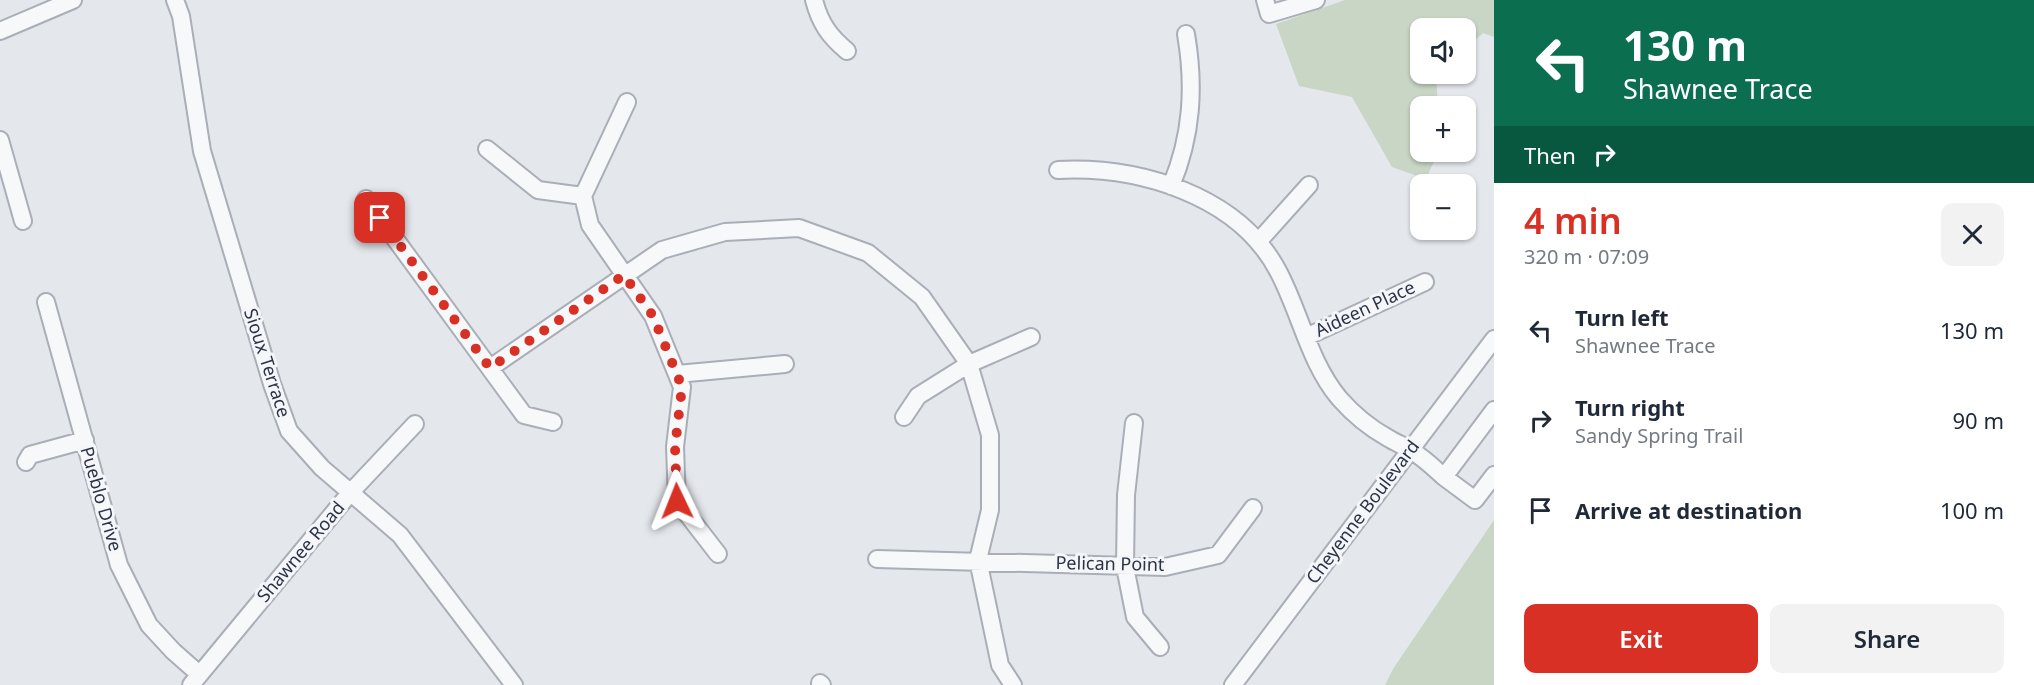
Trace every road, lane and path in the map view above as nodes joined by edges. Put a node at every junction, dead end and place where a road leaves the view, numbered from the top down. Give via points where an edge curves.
1 (73, 0) edge
2 (175, 0) edge
3 (814, 0) edge
4 (1264, 0) edge
5 (1310, 1) edge
6 (0, 31) edge
7 (1186, 34) dead end
8 (847, 51) dead end
9 (627, 102) dead end
10 (0, 140) edge
11 (487, 149) dead end
12 (1058, 170) dead end
13 (1309, 185) dead end
14 (1171, 186) junction
15 (583, 196) junction
16 (366, 199) dead end
17 (23, 221) dead end
18 (1258, 243) junction
19 (624, 275) junction
20 (1425, 282) dead end
21 (46, 302) dead end
22 (1306, 336) junction
23 (1031, 337) dead end
24 (1494, 339) edge
25 (1489, 358) edge
26 (785, 364) dead end
27 (969, 364) junction
28 (490, 368) junction
29 (677, 374) junction
30 (1494, 410) edge
31 (904, 417) dead end
32 (553, 422) dead end
33 (416, 423) dead end
34 (1134, 423) dead end
35 (85, 440) junction
36 (1411, 449) junction
37 (26, 462) dead end
38 (1494, 475) edge
39 (1444, 477) junction
40 (350, 493) junction
41 (1253, 508) dead end
42 (718, 554) dead end
43 (877, 559) dead end
44 (978, 560) junction
45 (1125, 567) junction
46 (1160, 647) dead end
47 (195, 679) edge
48 (514, 685) edge
49 (1013, 685) edge
50 (1233, 685) edge

1 - 6 street
2 - 40 street, Sioux Terrace via 181,16 202,151 272,384 289,431
3 - 8 street via 830,36
4 - 5 street via 1269,14
7 - 14 street via 1192,78 1190,116 1184,150
9 - 15 street
10 - 17 street
11 - 15 street via 538,190
12 - 14 street via 1112,172
13 - 18 street
14 - 18 street via 1222,210
15 - 19 street via 590,225
16 - 28 street
18 - 22 street via 1279,272
19 - 27 street via 662,250 725,232 799,228 868,253 922,297
19 - 28 street
19 - 29 street via 653,316
20 - 22 street, Aideen Place
21 - 35 street, Pueblo Drive
22 - 36 street via 1320,369 1339,398 1373,429
23 - 27 street
24 - 25 street, Cheyenne Boulevard
25 - 36 street, Cheyenne Boulevard
26 - 29 street
27 - 31 street via 918,396
27 - 44 street via 990,435 990,510
28 - 32 street via 524,415
29 - 42 street via 682,387 675,447 677,501
30 - 39 street
33 - 40 street, Shawnee Road
34 - 45 street via 1126,495
35 - 37 street via 30,455
35 - 47 street, Pueblo Drive via 120,565 148,625
36 - 39 street
36 - 50 street, Cheyenne Boulevard
38 - 39 street via 1475,500
40 - 47 street, Shawnee Road
40 - 48 street, Sioux Terrace via 400,535
41 - 45 street, Pelican Point via 1218,555 1165,567
43 - 44 street, Pelican Point
44 - 45 street, Pelican Point
44 - 49 street via 1000,665
45 - 46 street via 1135,617

